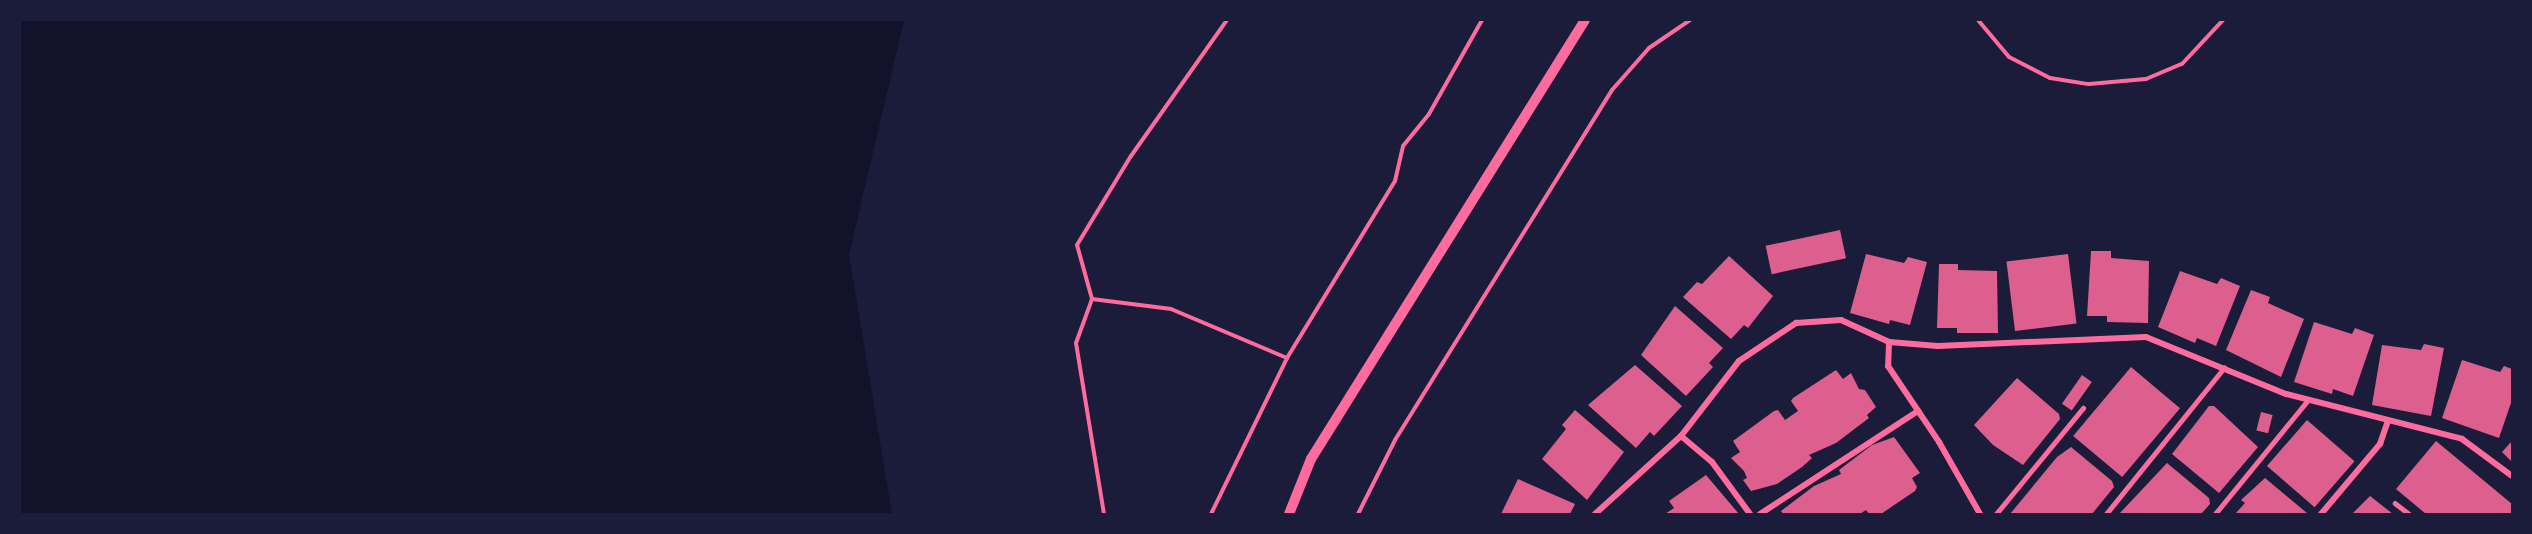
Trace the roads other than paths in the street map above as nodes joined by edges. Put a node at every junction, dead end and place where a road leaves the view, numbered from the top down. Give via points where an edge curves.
1 (1585, 20) edge
2 (1889, 342) junction
3 (2224, 369) junction
4 (2308, 400) junction
5 (2084, 408) dead end
6 (1918, 411) junction
7 (2388, 421) junction
8 (1681, 436) junction
9 (2512, 476) edge
10 (2395, 502) dead end
11 (1289, 514) edge
12 (1595, 514) edge
13 (1750, 514) edge
14 (1760, 514) edge
15 (1980, 514) edge
16 (1996, 514) edge
17 (2106, 514) edge
18 (2215, 514) edge
19 (2321, 514) edge
20 (2409, 514) edge

1 - 11 street via 1311,459
2 - 3 street via 1938,346 2146,337
2 - 6 street via 1888,366
2 - 8 street via 1841,320 1796,323 1739,361
3 - 4 street
3 - 17 lane
4 - 7 street
4 - 18 lane
5 - 16 lane
6 - 14 street
6 - 15 street
7 - 9 street via 2462,440
7 - 19 street via 2380,444
8 - 12 street
8 - 13 street via 1712,462
10 - 20 lane

